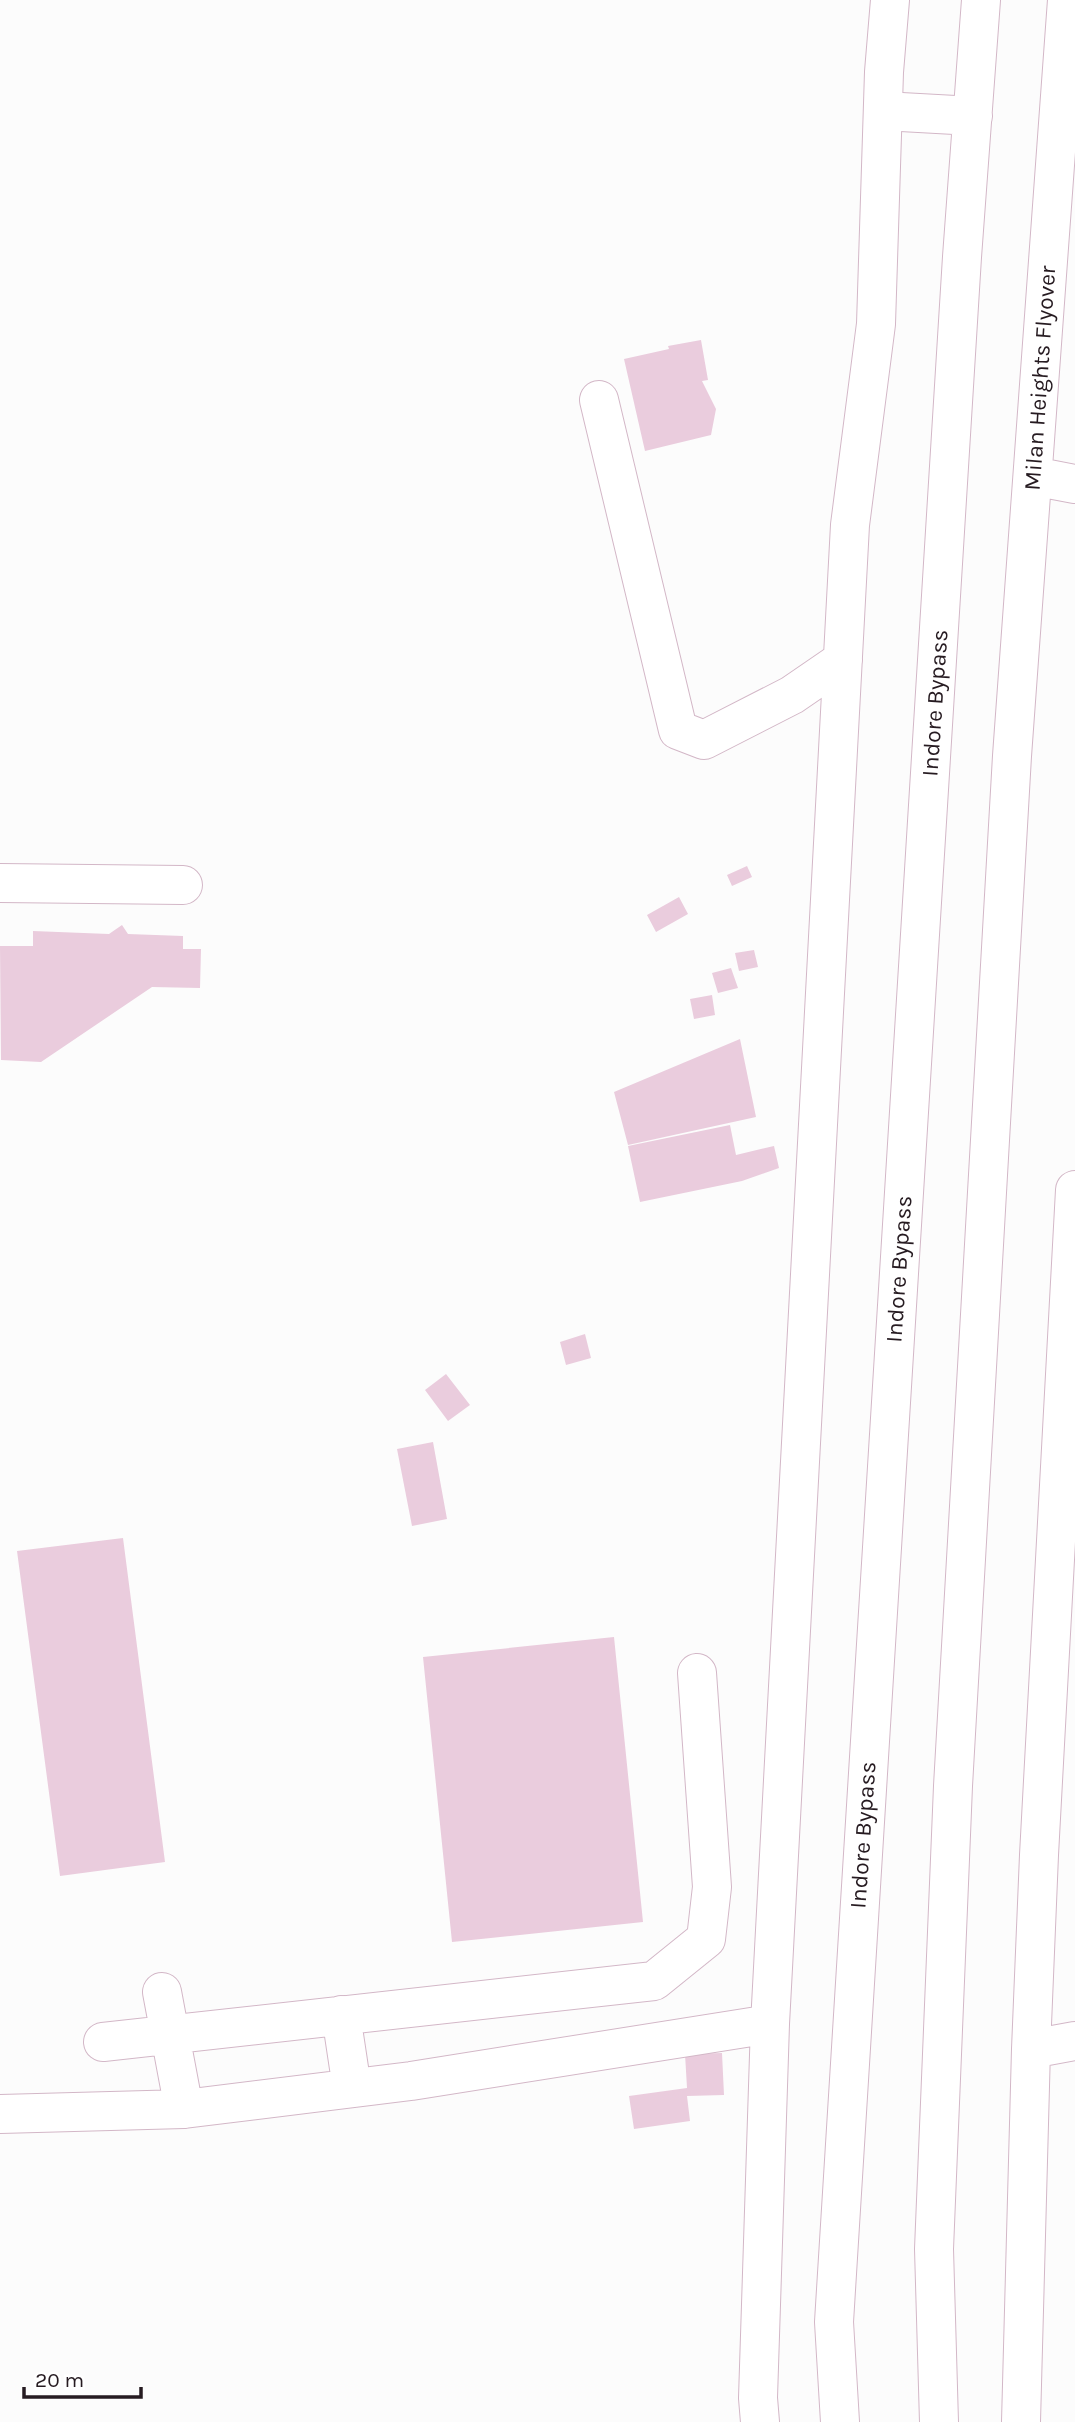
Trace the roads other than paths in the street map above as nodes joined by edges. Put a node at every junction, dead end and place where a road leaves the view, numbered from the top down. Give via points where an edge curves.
1 (890, 0) edge
2 (981, 0) edge
3 (1068, 0) edge
4 (883, 111) junction
5 (974, 116) junction
6 (599, 400) dead end
7 (1033, 475) junction
8 (1075, 484) edge
9 (843, 660) junction
10 (0, 883) edge
11 (183, 885) dead end
12 (1075, 1190) edge
13 (697, 1672) dead end
14 (162, 1992) dead end
15 (341, 2015) junction
16 (770, 2024) junction
17 (169, 2034) junction
18 (1075, 2041) edge
19 (103, 2042) dead end
20 (1031, 2049) junction
21 (352, 2088) junction
22 (184, 2109) junction
23 (0, 2114) edge
24 (760, 2422) edge
25 (840, 2422) edge
26 (939, 2422) edge
27 (1021, 2422) edge

1 - 4 main road
2 - 5 main road
3 - 7 main road, Milan Heights Flyover
4 - 5 main road
4 - 9 main road via 876,324 850,525
5 - 25 main road, Indore Bypass via 852,2007 834,2322
6 - 9 main road via 678,730 704,740 792,695
7 - 8 main road
7 - 26 main road, Milan Heights Flyover via 1012,756 953,1786 934,2249
9 - 16 main road
10 - 11 main road
12 - 20 main road
13 - 15 main road via 712,1888 706,1938 654,1981
14 - 17 main road
15 - 17 main road
15 - 21 main road
16 - 21 main road
16 - 24 main road
17 - 19 main road
17 - 22 main road
18 - 20 main road
20 - 27 main road
21 - 22 main road
22 - 23 main road

